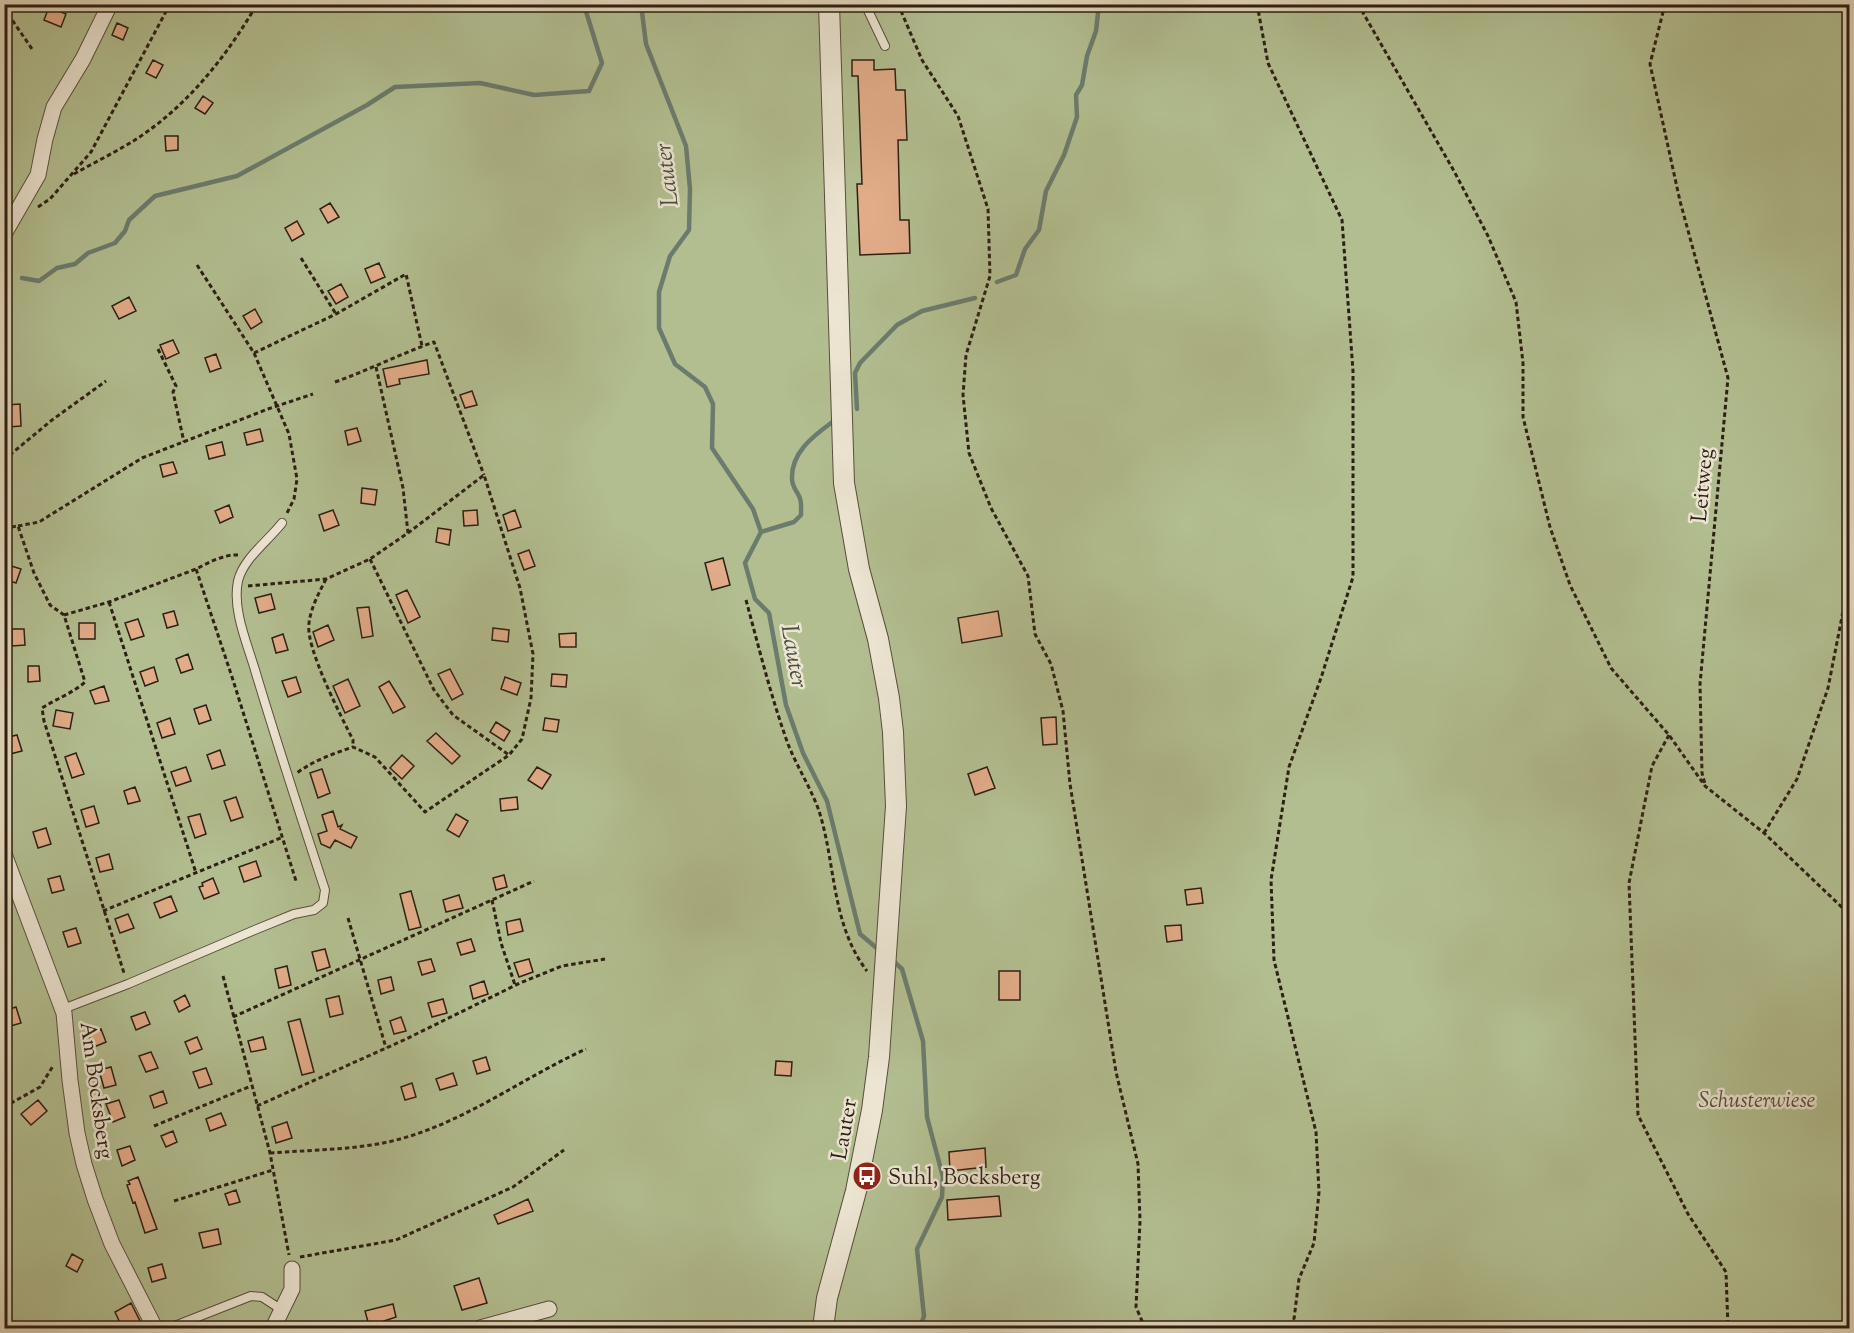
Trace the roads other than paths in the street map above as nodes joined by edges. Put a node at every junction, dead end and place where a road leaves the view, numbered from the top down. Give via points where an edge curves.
1 (110, 4) edge
2 (829, 4) edge
3 (865, 4) edge
4 (885, 46) dead end
5 (8, 229) edge
6 (282, 523) road end
7 (4, 854) edge
8 (63, 1009) junction
9 (291, 1264) road end
10 (549, 1309) dead end
11 (282, 1310) junction
12 (172, 1327) edge
13 (155, 1329) edge
14 (273, 1329) edge
15 (480, 1329) edge
16 (823, 1329) edge

1 - 5 street via 54,107 38,176
2 - 16 street, Lauter via 844,483 889,698 896,806 872,1110
3 - 4 lane
6 - 8 lane via 245,565 236,594 288,779 325,890 323,903 314,910 294,914
7 - 8 street, Am Bocksberg
8 - 13 street, Am Bocksberg via 84,1164 112,1244
9 - 11 street via 292,1289
10 - 15 street
11 - 12 lane via 250,1296
11 - 14 street

